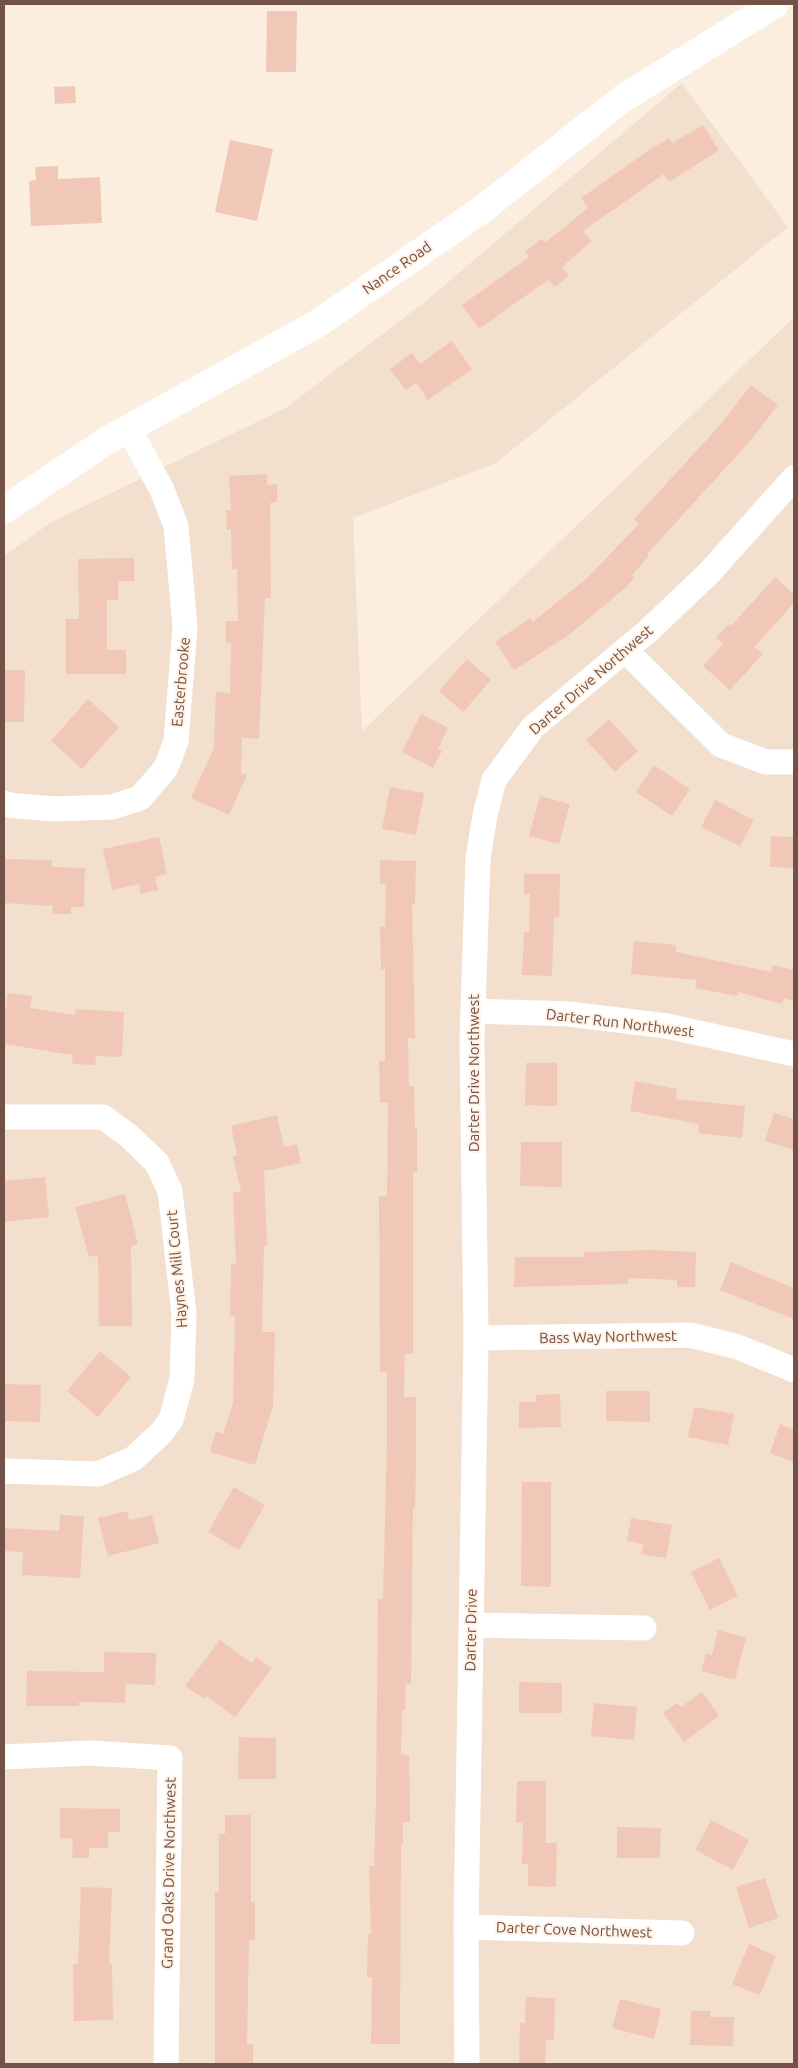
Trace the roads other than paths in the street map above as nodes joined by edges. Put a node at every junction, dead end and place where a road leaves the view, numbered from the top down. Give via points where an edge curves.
1 (775, 4) edge
2 (129, 429) junction
3 (794, 478) edge
4 (4, 510) edge
5 (625, 650) junction
6 (794, 762) edge
7 (4, 803) edge
8 (473, 1011) junction
9 (794, 1054) edge
10 (4, 1117) edge
11 (474, 1196) joint
12 (476, 1338) junction
13 (794, 1370) edge
14 (4, 1471) edge
15 (471, 1624) junction
16 (644, 1628) dead end
17 (4, 1757) edge
18 (466, 1927) junction
19 (682, 1933) dead end
20 (166, 2064) edge
21 (467, 2064) edge

1 - 2 street, Nance Road via 622,99 484,208 313,326
2 - 4 street, Nance Road
2 - 7 street, Easterbrooke via 162,490 176,526 186,627 176,741 166,768 140,798 112,807 54,808
3 - 5 street, Darter Drive Northwest via 709,573
5 - 6 street via 721,745 766,762
5 - 8 street, Darter Drive Northwest via 533,727 494,780 478,859
8 - 9 street, Darter Run Northwest via 569,1014 667,1026
8 - 11 street, Darter Drive Northwest
10 - 14 street, Haynes Mill Court via 103,1117 157,1163 170,1191 184,1314 182,1380 171,1420 161,1434 133,1459 98,1474
11 - 12 street, Darter Drive
12 - 13 street, Bass Way Northwest via 690,1335 738,1347
12 - 15 street, Darter Drive
15 - 16 street
15 - 18 street, Darter Drive
17 - 20 street, Grand Oaks Drive Northwest via 90,1753 170,1758
18 - 19 street, Darter Cove Northwest
18 - 21 street, Darter Drive

